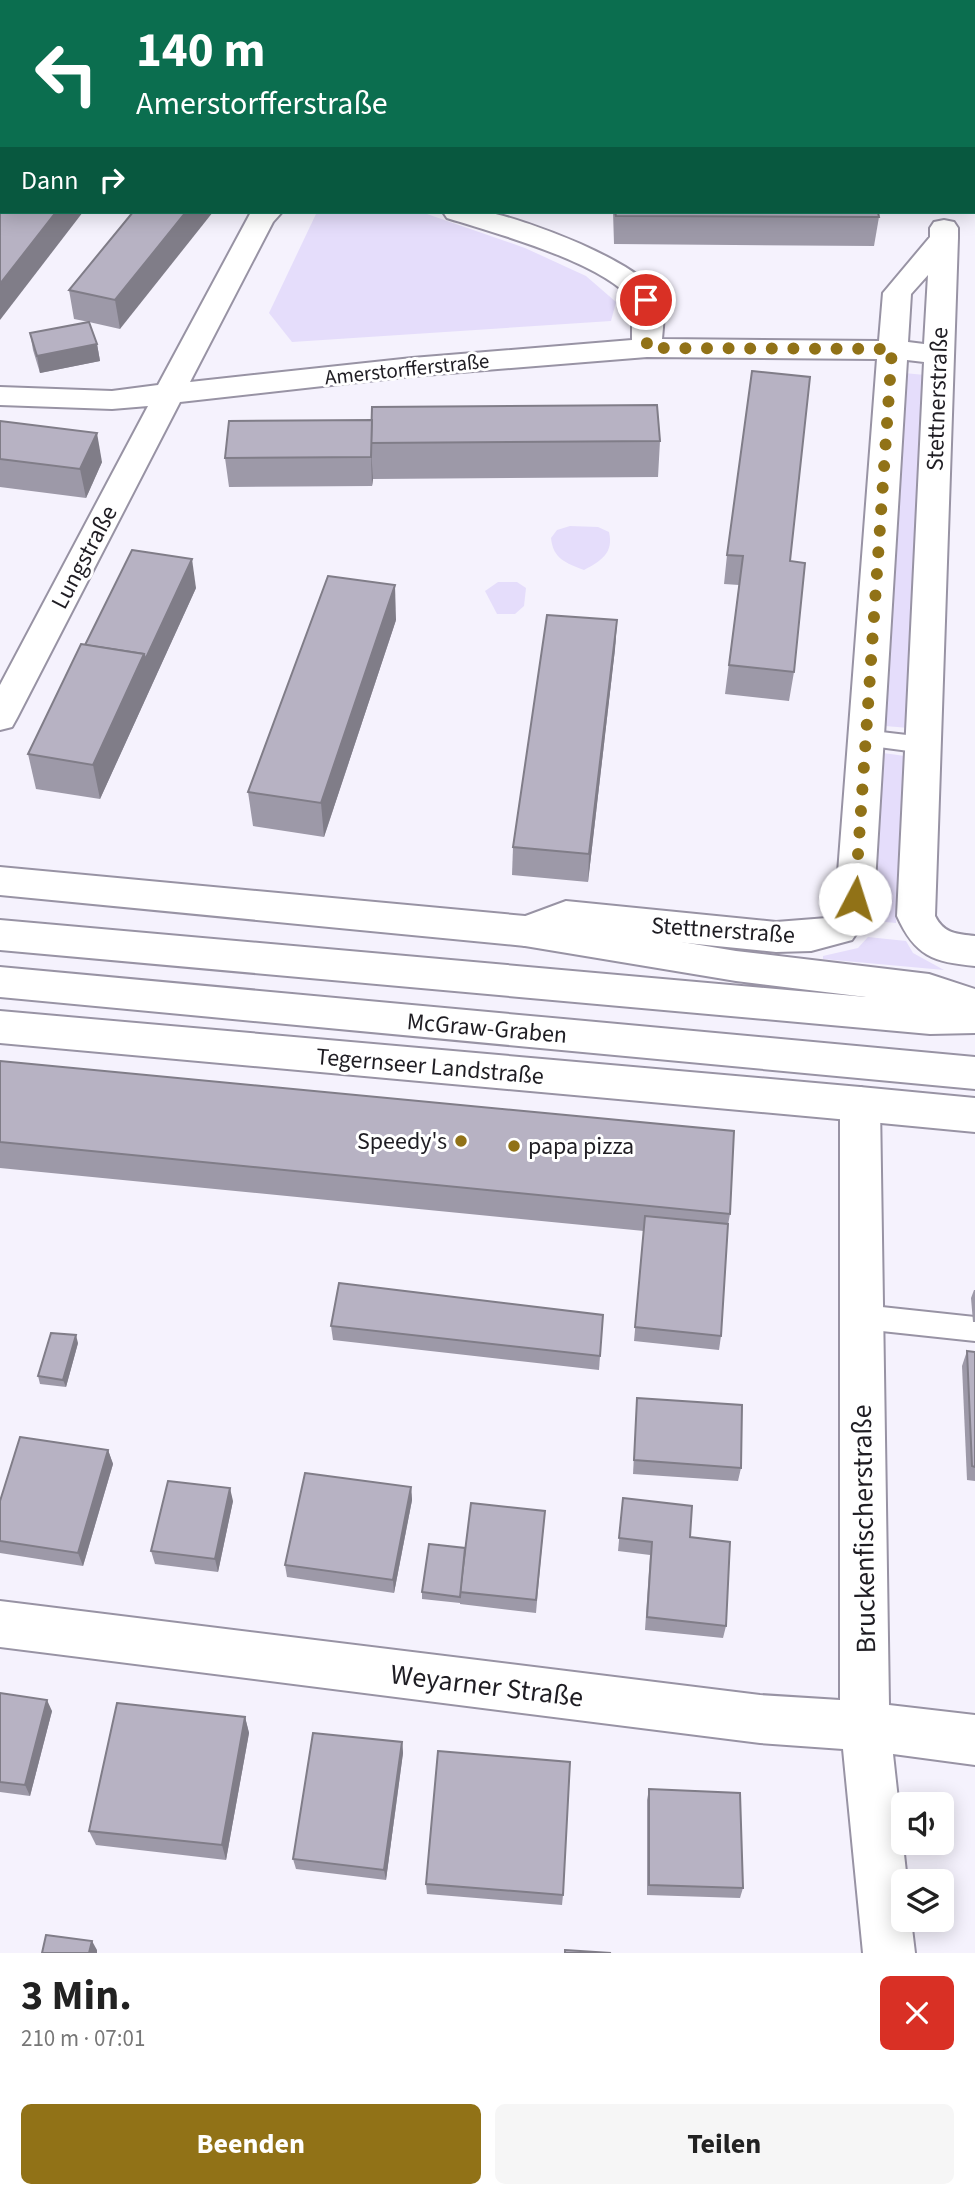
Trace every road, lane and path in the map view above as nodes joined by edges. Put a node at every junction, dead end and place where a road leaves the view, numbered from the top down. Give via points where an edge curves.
1 (264, 214) edge
2 (463, 214) edge
3 (944, 225) edge
4 (647, 348) junction
5 (892, 349) junction
6 (939, 354) junction
7 (168, 395) junction
8 (0, 396) edge
9 (0, 718) edge
10 (864, 738) junction
11 (924, 745) junction
12 (0, 881) edge
13 (525, 931) junction
14 (0, 934) edge
15 (975, 951) edge
16 (0, 982) edge
17 (975, 1006) edge
18 (975, 1017) edge
19 (0, 1027) edge
20 (975, 1073) edge
21 (860, 1104) junction
22 (975, 1115) edge
23 (863, 1317) junction
24 (975, 1329) edge
25 (0, 1624) edge
26 (865, 1726) junction
27 (975, 1740) edge
28 (889, 1953) edge

1 - 7 main road
2 - 4 main road via 536,238 636,285 646,300
3 - 5 main road, Stettnerstraße via 897,293
3 - 6 main road, Stettnerstraße
4 - 5 main road, Amerstorfferstraße
4 - 7 main road, Amerstorfferstraße via 412,367
5 - 6 main road, Amerstorfferstraße
5 - 10 main road, Stettnerstraße
6 - 11 main road, Stettnerstraße
7 - 8 main road, Amerstorfferstraße via 112,400
7 - 9 main road, Lungstraße
10 - 11 lane
10 - 13 main road, Stettnerstraße via 855,899 839,930 776,937 566,916
11 - 15 main road, Stettnerstraße via 916,916 925,936 938,946
12 - 13 main road
13 - 17 main road via 736,966 929,989
14 - 18 main road, McGraw-Graben via 930,1018
16 - 20 main road, McGraw-Graben
19 - 21 main road, Tegernseer Landstraße
21 - 22 main road, Tegernseer Landstraße
21 - 23 main road, Bruckenfischerstraße
23 - 24 lane
23 - 26 main road, Bruckenfischerstraße
25 - 26 main road, Weyarner Straße via 760,1719
26 - 27 main road, Weyarner Straße
26 - 28 main road, Bruckenfischerstraße

